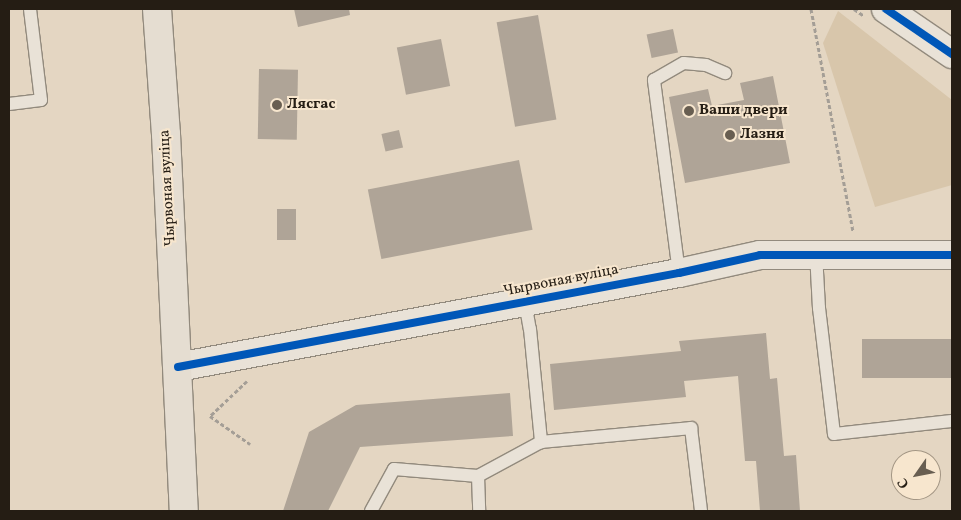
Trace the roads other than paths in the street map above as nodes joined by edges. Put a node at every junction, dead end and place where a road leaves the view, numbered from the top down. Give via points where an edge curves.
1 (30, 9) edge
2 (157, 9) edge
3 (886, 9) edge
4 (952, 54) edge
5 (725, 74) dead end
6 (9, 104) edge
7 (816, 254) junction
8 (952, 255) edge
9 (679, 273) junction
10 (525, 302) junction
11 (178, 367) junction
12 (952, 421) edge
13 (541, 442) junction
14 (478, 476) junction
15 (184, 511) edge
16 (371, 511) edge
17 (479, 511) edge
18 (701, 511) edge

1 - 6 lane via 41,100
2 - 11 main road, Чырвоная вуліца
3 - 4 street
5 - 9 lane via 706,65 684,63 654,80
7 - 8 street, Чырвоная вуліца
7 - 9 street, Чырвоная вуліца via 760,255
7 - 12 lane via 834,434
9 - 10 street, Чырвоная вуліца
10 - 11 street, Чырвоная вуліца
10 - 13 lane
11 - 15 main road, Чырвоная вуліца
13 - 14 lane
13 - 18 lane via 691,428
14 - 16 lane via 394,469
14 - 17 lane

